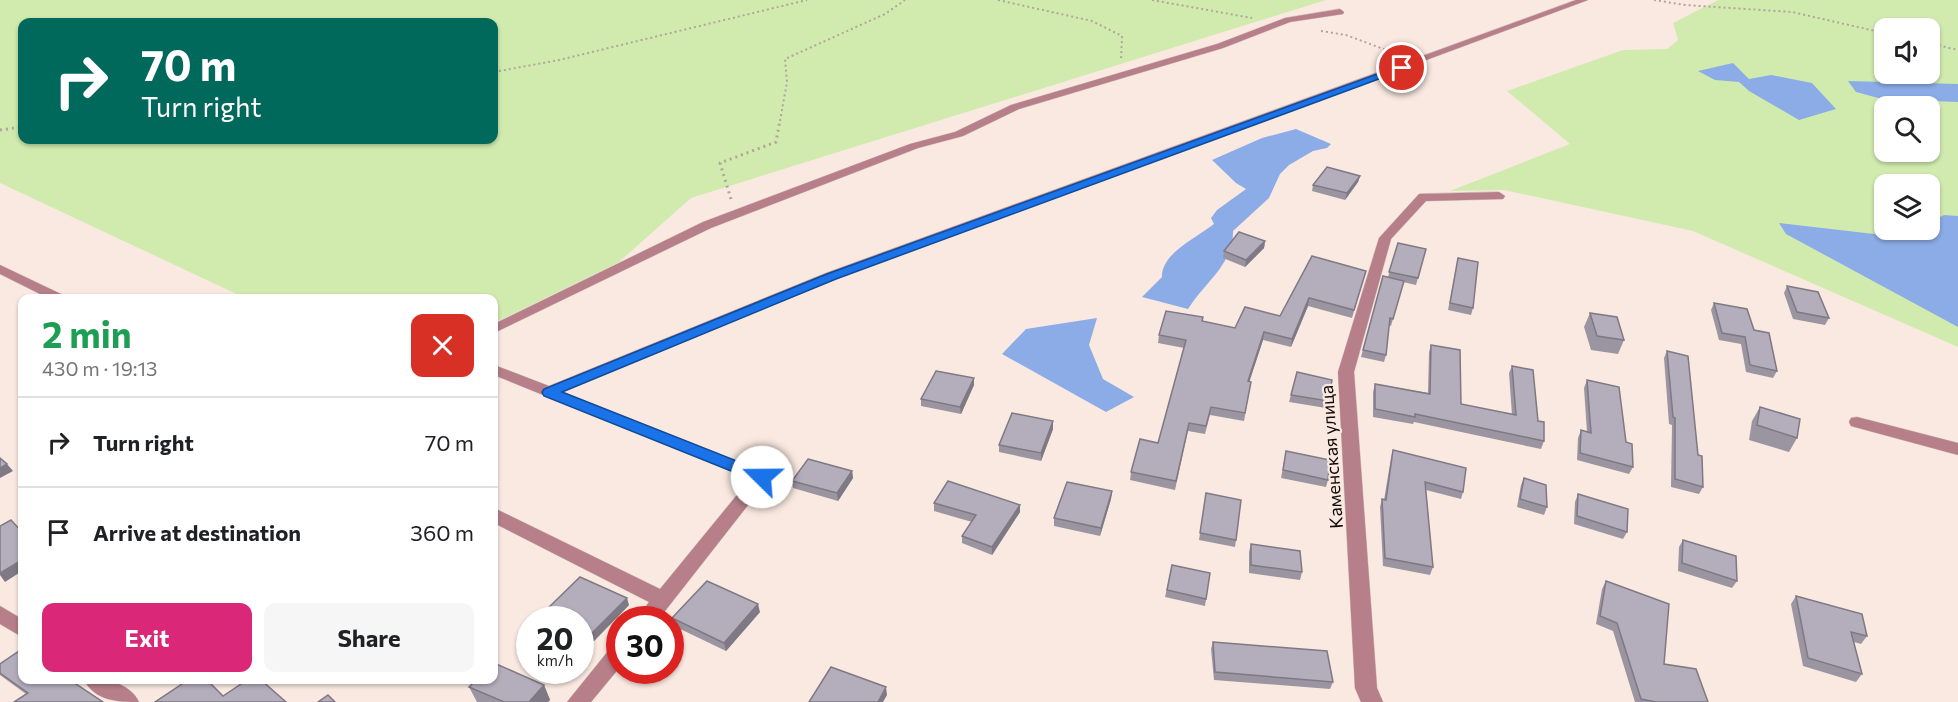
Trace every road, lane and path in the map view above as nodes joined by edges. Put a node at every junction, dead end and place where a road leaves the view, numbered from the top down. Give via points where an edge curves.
1 (807, 0) edge
2 (905, 0) edge
3 (998, 0) edge
4 (1152, 0) edge
5 (1584, 0) edge
6 (1654, 0) edge
7 (1340, 12) dead end
8 (1279, 23) junction
9 (1874, 30) edge
10 (1940, 46) edge
11 (1958, 51) edge
12 (1417, 62) junction
13 (498, 71) edge
14 (1121, 74) junction
15 (18, 128) edge
16 (0, 130) edge
17 (1499, 196) dead end
18 (736, 214) junction
19 (0, 270) edge
20 (50, 294) edge
21 (498, 327) edge
22 (498, 372) edge
23 (549, 392) junction
24 (1857, 422) dead end
25 (1958, 449) edge
26 (498, 517) edge
27 (662, 599) junction
28 (657, 606) edge
29 (0, 614) edge
30 (18, 626) edge
31 (606, 668) edge
32 (101, 684) edge
33 (128, 702) edge
34 (578, 702) edge
35 (1372, 702) edge

1 - 13 path
2 - 18 path via 885,14 785,58 787,82 776,142 720,163
3 - 14 path via 1092,21 1122,36
4 - 8 path
5 - 12 street
6 - 9 path via 1824,16
7 - 8 street
8 - 12 path via 1346,35
8 - 14 street via 1220,46
10 - 11 path
12 - 23 street via 831,276
14 - 18 street via 1015,108 959,134 914,146
15 - 16 path
17 - 35 street, Каменская улица via 1423,197 1385,238 1346,372 1366,688
18 - 21 street
19 - 20 street
22 - 23 street
23 - 27 street via 762,477
24 - 25 street
26 - 27 street
27 - 28 street
29 - 30 street
31 - 34 street
32 - 33 street

